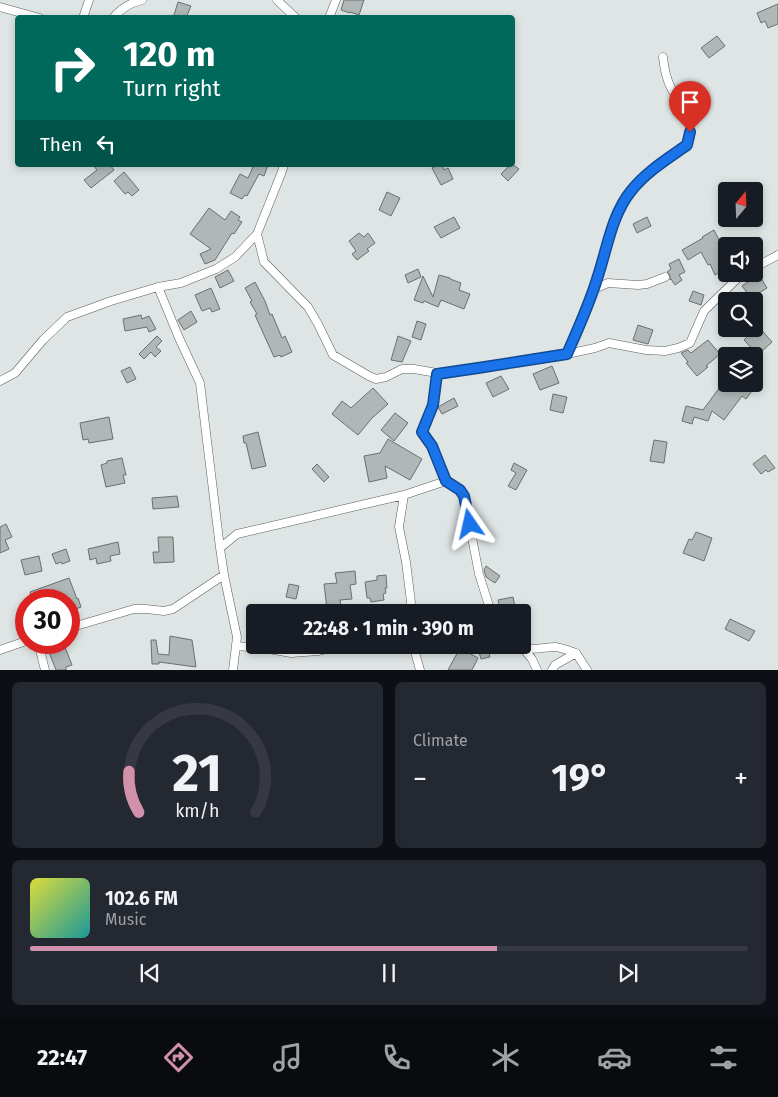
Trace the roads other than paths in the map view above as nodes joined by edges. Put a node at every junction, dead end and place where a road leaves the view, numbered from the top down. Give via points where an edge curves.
1 (89, 0) edge
2 (142, 0) edge
3 (277, 0) edge
4 (336, 0) edge
5 (0, 7) edge
6 (29, 15) edge
7 (84, 15) edge
8 (116, 15) edge
9 (293, 15) edge
10 (330, 15) edge
11 (663, 57) dead end
12 (283, 167) edge
13 (257, 234) junction
14 (778, 256) edge
15 (763, 264) edge
16 (665, 277) dead end
17 (734, 282) edge
18 (158, 287) junction
19 (594, 289) junction
20 (567, 354) junction
21 (437, 374) junction
22 (0, 381) edge
23 (446, 481) junction
24 (404, 495) junction
25 (220, 548) junction
26 (224, 575) junction
27 (410, 604) edge
28 (489, 604) edge
29 (80, 625) edge
30 (15, 645) edge
31 (236, 646) junction
32 (246, 647) edge
33 (531, 648) edge
34 (0, 650) edge
35 (576, 652) junction
36 (41, 654) edge
37 (416, 654) edge
38 (528, 654) edge
39 (45, 670) edge
40 (233, 670) edge
41 (420, 670) edge
42 (536, 670) edge
43 (552, 670) edge
44 (587, 670) edge

1 - 7 street
2 - 8 street via 126,6
3 - 9 street
4 - 10 street
5 - 6 street
11 - 19 street via 671,89 685,108 690,123 687,145 651,170 622,205
12 - 13 street
13 - 18 street via 235,257 216,268 181,283
13 - 21 street via 264,262 308,307 333,355 376,379 402,369
14 - 15 street
16 - 19 street via 647,284 608,283
17 - 20 street via 704,311 690,343 665,351 609,343
18 - 22 street via 68,317 15,373
18 - 25 street via 200,383
19 - 20 street
20 - 21 street
21 - 23 street via 433,405 422,432 432,446
23 - 24 street
23 - 28 street via 464,496 479,574
24 - 25 street via 237,534
24 - 27 street via 399,527
25 - 26 street
26 - 29 street via 173,609 134,610
26 - 31 street
30 - 34 street
31 - 32 street
31 - 40 street
33 - 35 street via 557,647
35 - 43 street
35 - 44 street
36 - 39 street
37 - 41 street
38 - 42 street

